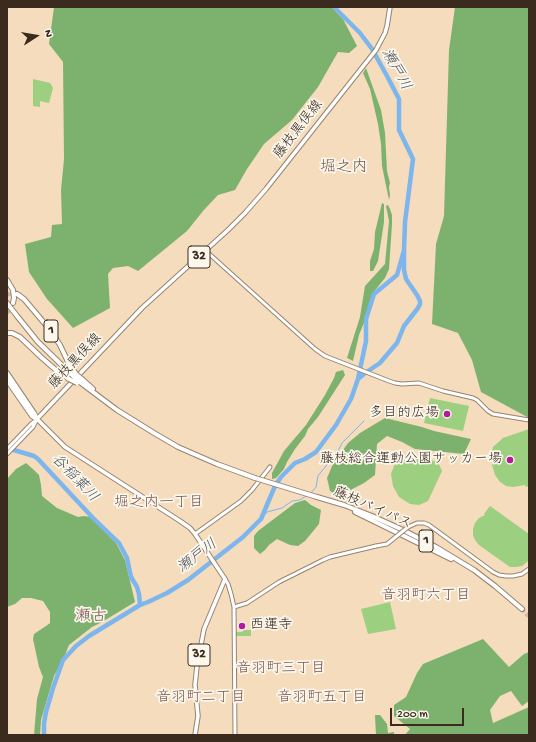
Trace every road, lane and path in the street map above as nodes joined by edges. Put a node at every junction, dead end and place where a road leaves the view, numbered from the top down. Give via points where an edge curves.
1 (390, 7) edge
2 (206, 251) junction
3 (7, 280) edge
4 (17, 294) dead end
5 (7, 302) edge
6 (13, 303) dead end
7 (7, 334) edge
8 (7, 372) edge
9 (73, 376) junction
10 (7, 379) edge
11 (13, 381) junction
12 (37, 419) junction
13 (529, 420) edge
14 (8, 452) edge
15 (270, 467) dead end
16 (317, 497) junction
17 (195, 534) junction
18 (529, 569) edge
19 (225, 579) junction
20 (234, 607) junction
21 (196, 735) edge
22 (235, 735) edge

1 - 2 main road, 藤枝黒俣線 / 32 via 386,30 378,45 266,190
2 - 12 main road, 藤枝黒俣線 / 32 via 142,308
2 - 13 street via 325,356 389,381 419,384 473,398 493,414
3 - 6 highway via 13,290
4 - 9 highway, 1 via 51,331
5 - 9 highway, 藤枝バイパス / 1 via 38,342
7 - 9 highway, 1 via 12,333 20,337 57,371
8 - 11 highway
9 - 16 highway, 藤枝バイパス / 1, bridge via 118,410 167,441 255,478
10 - 11 highway
10 - 12 highway via 32,416
11 - 12 highway
12 - 14 street
12 - 17 main road via 65,448 180,521
15 - 17 street via 241,501
16 - 16 highway, 藤枝バイパス / 1 via 372,516 436,547 474,570 522,609 455,560
17 - 19 main road
18 - 20 street, bridge via 513,576 498,575 429,525 417,523 387,544 323,560 279,582 248,603
19 - 20 street via 232,594
19 - 21 main road, 32 via 204,629 200,647 195,680 198,712
20 - 22 street

